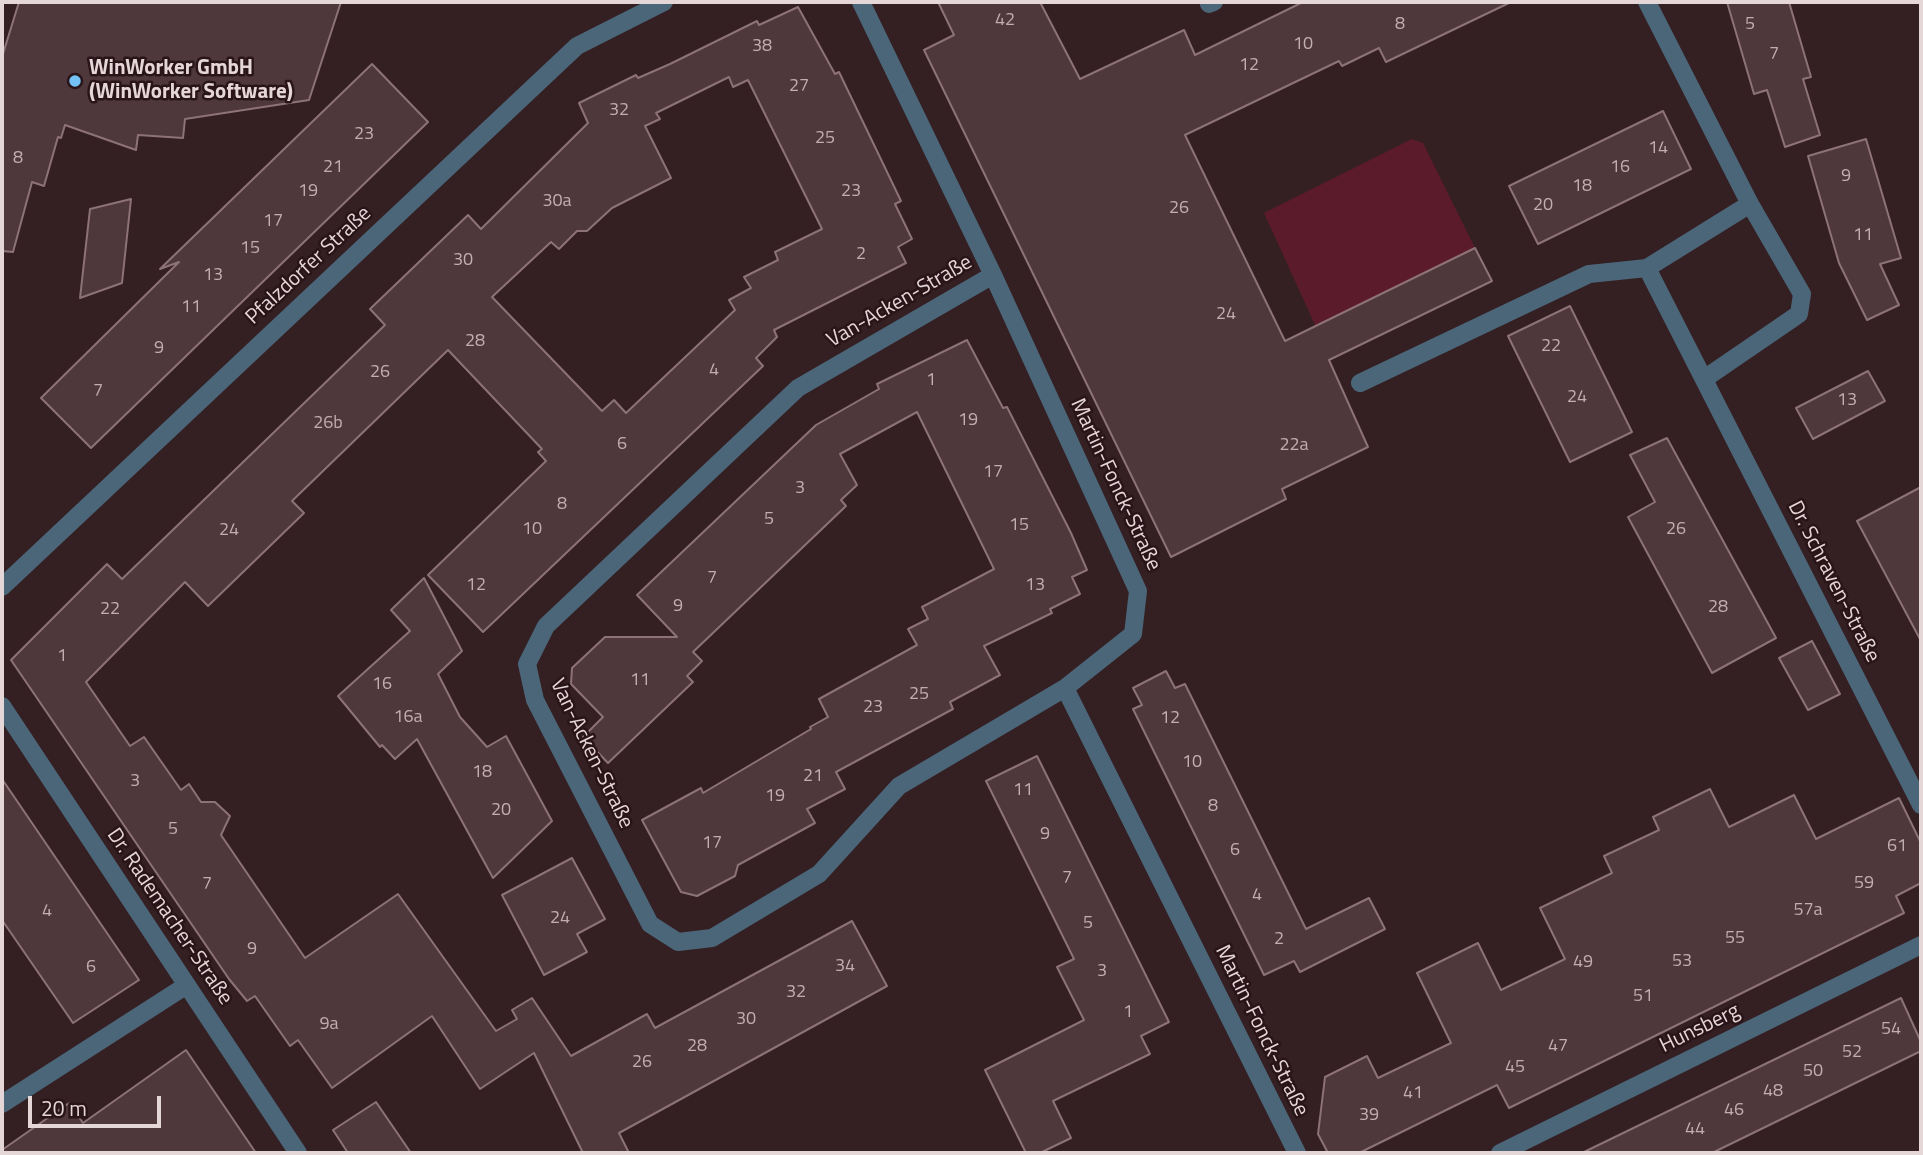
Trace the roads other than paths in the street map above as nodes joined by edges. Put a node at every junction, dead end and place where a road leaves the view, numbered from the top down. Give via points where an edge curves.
1 (664, 2) edge
2 (861, 2) edge
3 (1647, 2) edge
4 (1750, 204) junction
5 (1647, 268) junction
6 (993, 275) junction
7 (1704, 379) junction
8 (1360, 383) dead end
9 (2, 587) edge
10 (1065, 688) junction
11 (2, 706) edge
12 (1921, 805) edge
13 (1921, 945) edge
14 (187, 985) junction
15 (2, 1104) edge
16 (298, 1153) edge
17 (1297, 1153) edge
18 (1500, 1153) edge

1 - 9 street, Pfalzdorfer Straße via 576,46
2 - 6 street, Martin-Fonck-Straße
3 - 4 street
4 - 5 street
4 - 7 street via 1802,294 1799,314
5 - 7 street, Dr. Schraven-Straße
5 - 8 street via 1589,274
6 - 10 street, Martin-Fonck-Straße via 1138,591 1133,634
6 - 10 street, Van-Acken-Straße via 798,388 546,626 527,664 535,700 650,924 678,942 712,938 819,874 899,786
7 - 12 street, Dr. Schraven-Straße
10 - 17 street, Martin-Fonck-Straße
11 - 14 street, Dr. Rademacher-Straße
13 - 18 street, Hunsberg
14 - 15 street
14 - 16 street, Dr. Rademacher-Straße

